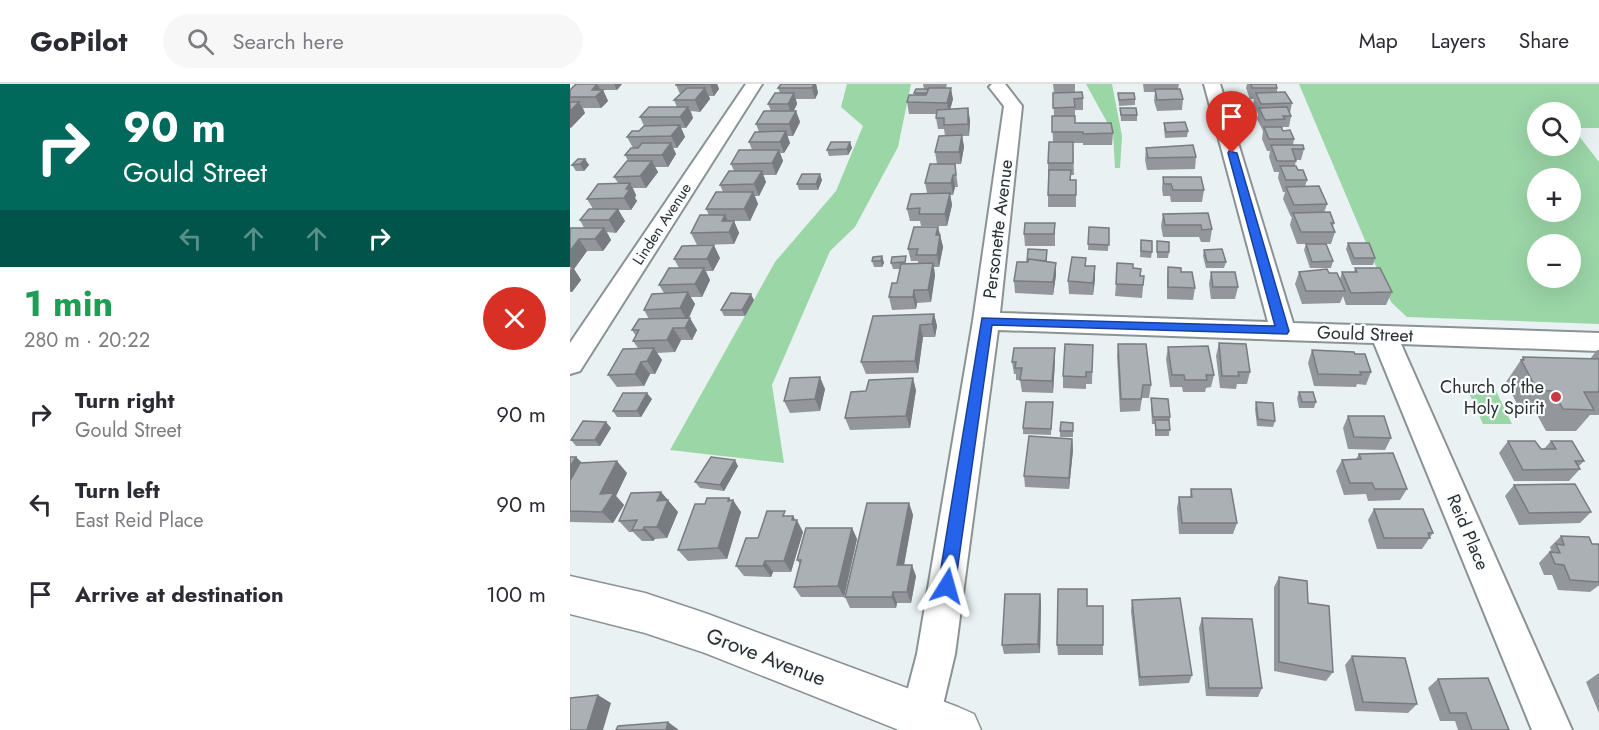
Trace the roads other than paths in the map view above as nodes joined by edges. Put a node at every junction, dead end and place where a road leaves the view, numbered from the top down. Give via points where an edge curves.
1 (754, 84) edge
2 (1212, 84) edge
3 (998, 87) dead end
4 (986, 321) junction
5 (1283, 331) junction
6 (1384, 335) junction
7 (1599, 342) edge
8 (570, 364) edge
9 (570, 595) edge
10 (932, 726) edge
11 (1552, 730) edge

1 - 8 street, Linden Avenue
2 - 5 street
3 - 4 street, Personette Avenue via 1013,106
4 - 5 street, Gould Street
4 - 10 street, Personette Avenue via 936,654
5 - 6 street, Gould Street
6 - 7 street, Gould Street
6 - 11 street, Reid Place
9 - 10 street, Grove Avenue via 705,633

